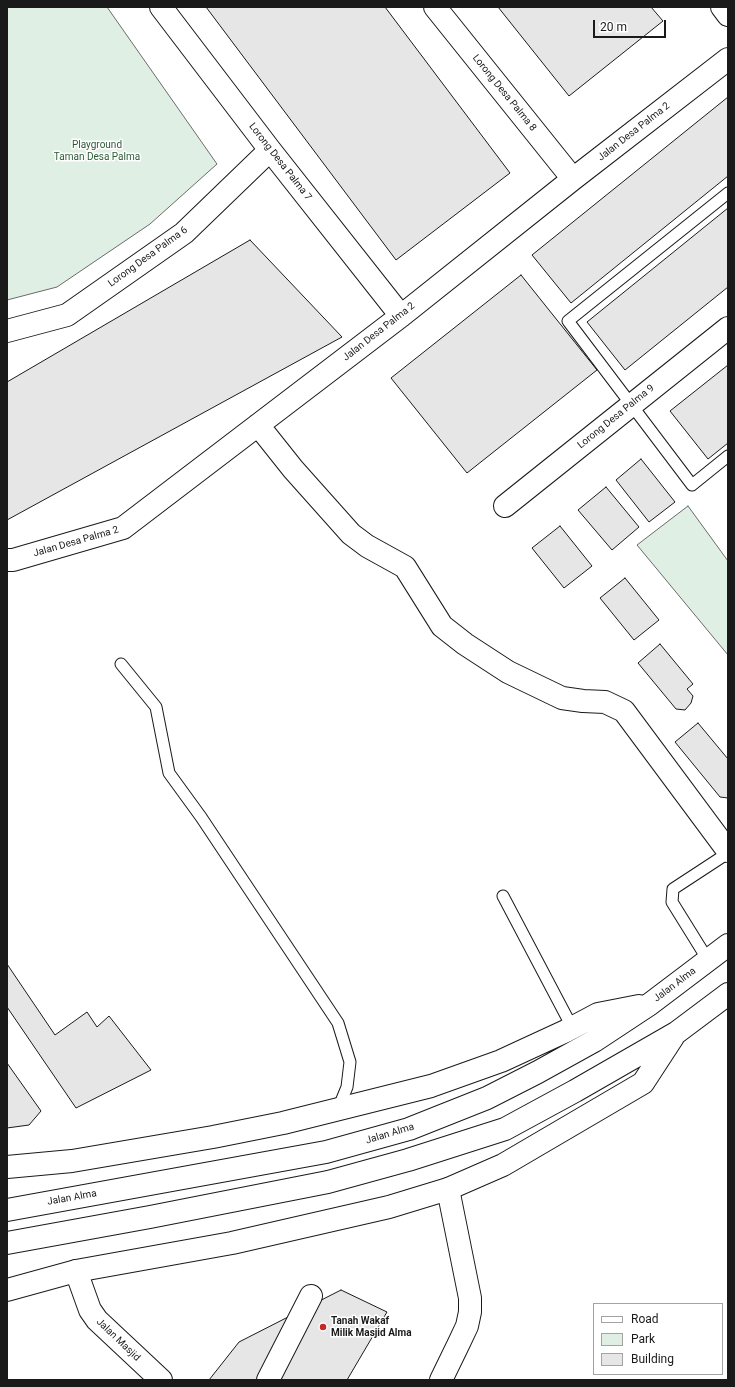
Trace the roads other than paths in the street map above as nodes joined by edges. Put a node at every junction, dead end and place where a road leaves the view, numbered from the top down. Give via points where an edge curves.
1 (161, 7) edge
2 (435, 7) edge
3 (722, 7) edge
4 (728, 15) edge
5 (728, 59) edge
6 (270, 150) junction
7 (573, 179) junction
8 (728, 193) edge
9 (401, 316) junction
10 (728, 328) edge
11 (7, 331) edge
12 (631, 405) junction
13 (258, 425) junction
14 (728, 456) edge
15 (505, 506) dead end
16 (7, 560) edge
17 (121, 664) dead end
18 (728, 852) edge
19 (503, 896) dead end
20 (728, 945) edge
21 (708, 960) junction
22 (728, 994) edge
23 (650, 1004) junction
24 (572, 1027) junction
25 (676, 1033) junction
26 (338, 1110) junction
27 (7, 1167) edge
28 (448, 1189) junction
29 (7, 1210) edge
30 (7, 1243) edge
31 (76, 1271) junction
32 (7, 1290) edge
33 (311, 1296) dead end
34 (448, 1375) edge
35 (161, 1380) edge
36 (268, 1380) edge

1 - 6 street, Lorong Desa Palma 7
2 - 7 street, Lorong Desa Palma 8
3 - 4 street
5 - 7 street, Jalan Desa Palma 2
6 - 9 street, Lorong Desa Palma 7
6 - 11 street, Lorong Desa Palma 6 via 184,232 67,315
7 - 9 street, Jalan Desa Palma 2
8 - 12 lane via 568,321
9 - 13 street, Jalan Desa Palma 2
10 - 12 street, Lorong Desa Palma 9
12 - 14 lane via 692,485
12 - 15 street, Lorong Desa Palma 9
13 - 16 street, Jalan Desa Palma 2 via 123,528
13 - 18 street via 351,534 405,567 442,626 465,644 508,672 562,698 583,702 605,702 624,711
17 - 26 lane via 156,707 169,773 338,1023 350,1062 347,1087
18 - 21 lane via 673,889 672,902
19 - 24 lane
20 - 21 street, Jalan Alma
21 - 23 street, Jalan Alma
22 - 25 street
23 - 24 street via 598,1014
23 - 29 street, Jalan Alma via 538,1072 487,1098 409,1129 326,1152
24 - 26 street via 501,1062 431,1086
25 - 28 street via 643,1083 503,1165
25 - 30 street via 506,1129 408,1160 328,1182 150,1218
26 - 27 street via 213,1137 72,1161
28 - 31 street via 389,1207 232,1243
28 - 34 street via 470,1298 470,1312
31 - 32 street
31 - 35 street, Jalan Masjid via 90,1310 97,1320
33 - 36 street

